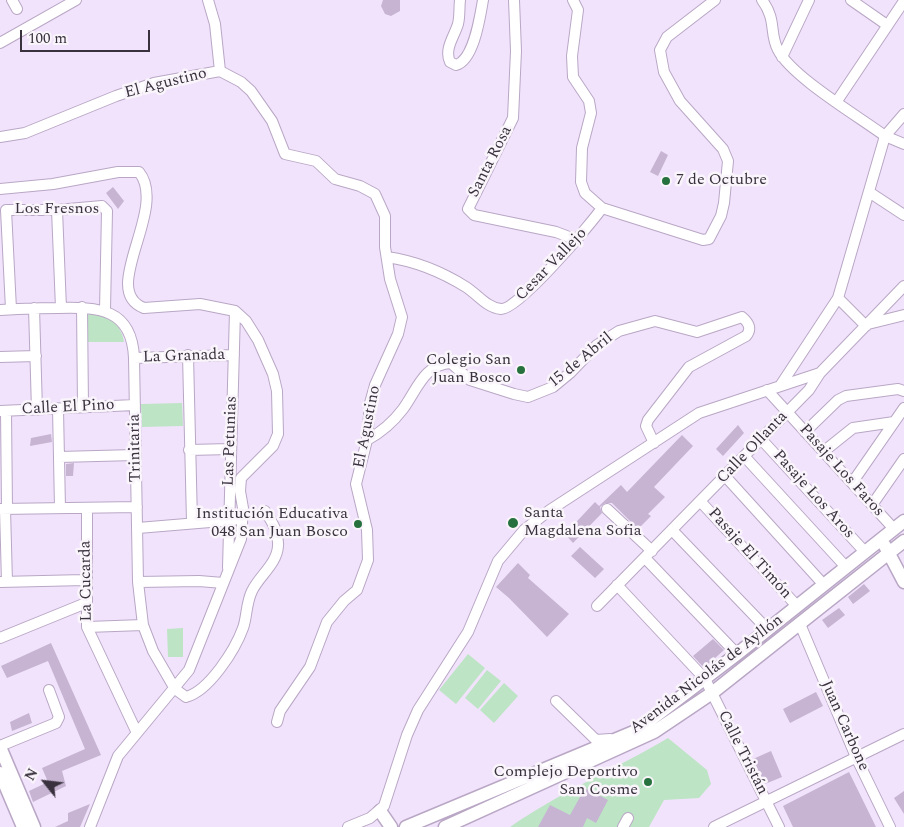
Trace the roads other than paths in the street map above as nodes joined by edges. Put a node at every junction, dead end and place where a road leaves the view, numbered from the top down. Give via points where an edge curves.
1 (76, 0) edge
2 (208, 0) edge
3 (460, 0) edge
4 (483, 0) edge
5 (514, 0) edge
6 (573, 0) edge
7 (716, 0) edge
8 (762, 0) edge
9 (809, 0) edge
10 (851, 0) edge
11 (904, 1) edge
12 (62, 4) edge
13 (887, 25) junction
14 (0, 43) edge
15 (782, 57) junction
16 (220, 71) junction
17 (837, 101) junction
18 (904, 114) edge
19 (885, 136) junction
20 (0, 137) edge
21 (904, 144) edge
22 (0, 189) edge
23 (869, 192) junction
24 (602, 208) junction
25 (57, 210) junction
26 (904, 215) edge
27 (4, 240) edge
28 (577, 240) junction
29 (387, 257) junction
30 (5, 280) edge
31 (904, 286) edge
32 (838, 298) junction
33 (82, 307) junction
34 (34, 308) junction
35 (61, 308) junction
36 (11, 309) junction
37 (0, 310) edge
38 (105, 310) junction
39 (235, 311) junction
40 (903, 317) edge
41 (867, 325) junction
42 (188, 355) junction
43 (234, 355) junction
44 (36, 356) junction
45 (0, 357) edge
46 (134, 358) junction
47 (820, 373) junction
48 (780, 386) junction
49 (767, 390) junction
50 (904, 391) edge
51 (135, 405) junction
52 (84, 407) junction
53 (904, 408) edge
54 (58, 409) junction
55 (37, 410) junction
56 (3, 411) edge
57 (787, 412) junction
58 (894, 422) junction
59 (805, 432) junction
60 (762, 439) junction
61 (367, 440) junction
62 (654, 443) junction
63 (230, 449) junction
64 (189, 450) junction
65 (823, 452) junction
66 (136, 455) junction
67 (744, 456) junction
68 (58, 457) junction
69 (904, 460) edge
70 (725, 476) junction
71 (852, 483) junction
72 (700, 501) junction
73 (872, 505) junction
74 (137, 507) junction
75 (60, 508) junction
76 (87, 508) junction
77 (4, 509) edge
78 (607, 509) dead end
79 (265, 511) dead end
80 (243, 519) junction
81 (229, 520) junction
82 (192, 522) junction
83 (899, 525) edge
84 (138, 528) junction
85 (672, 530) junction
86 (881, 539) junction
87 (903, 543) edge
88 (865, 552) junction
89 (889, 553) junction
90 (648, 554) junction
91 (846, 567) junction
92 (228, 571) junction
93 (85, 580) junction
94 (4, 582) edge
95 (138, 582) junction
96 (904, 582) edge
97 (223, 583) junction
98 (617, 585) junction
99 (824, 585) junction
100 (86, 603) junction
101 (597, 606) dead end
102 (797, 606) junction
103 (800, 624) junction
104 (143, 625) junction
105 (87, 626) junction
106 (768, 630) junction
107 (0, 638) edge
108 (738, 654) junction
109 (705, 679) junction
110 (175, 689) junction
111 (49, 690) dead end
112 (712, 693) junction
113 (556, 701) dead end
114 (277, 722) dead end
115 (137, 733) junction
116 (904, 734) edge
117 (0, 746) edge
118 (856, 757) junction
119 (4, 779) edge
120 (766, 801) junction
121 (380, 811) junction
122 (23, 827) edge
123 (34, 827) edge
124 (90, 827) edge
125 (348, 827) edge
126 (391, 827) edge
127 (406, 827) edge
128 (445, 827) edge
129 (714, 827) edge
130 (779, 827) edge
131 (890, 827) edge

1 - 12 street
2 - 16 street via 215,24
3 - 4 street via 458,24 448,57 456,65 462,63 474,39
5 - 28 street, Santa Rosa via 513,118 468,208 474,215 556,232
6 - 24 street via 578,10 572,56 573,77 589,101 591,113 582,148 581,182 585,193
7 - 24 street via 667,37 660,50 664,72 680,100 726,155 726,192 714,233 704,240
8 - 15 street via 772,15 775,45
9 - 15 street
10 - 13 street
11 - 13 street
12 - 14 street
13 - 17 street
15 - 17 street via 801,77
16 - 20 street, El Agustino via 154,84 25,133
16 - 29 street, El Agustino via 250,91 272,121 285,154 316,161 335,179 375,194 385,216
17 - 19 street
18 - 19 street
19 - 21 street
19 - 23 street
22 - 39 street via 137,171 146,190 146,216 127,280 130,298 144,308 200,304
23 - 26 street
23 - 32 street
24 - 28 street, Cesar Vallejo
25 - 27 street, Los Fresnos via 6,210
25 - 35 street
25 - 38 street, Los Fresnos via 102,206 107,211
27 - 30 street
28 - 29 street, Cesar Vallejo via 515,303 503,310 424,266
29 - 61 street, El Agustino via 402,317 372,394
30 - 36 street
31 - 41 street, Calle Ollanta
32 - 41 street
32 - 48 street
33 - 35 street
33 - 38 street
33 - 52 street
34 - 35 street
34 - 36 street
34 - 44 street
36 - 37 street
38 - 46 street, Trinitaria via 123,323 132,340
39 - 43 street, Las Petunias
39 - 80 street via 253,331 267,360 277,391 279,416 278,434 273,446 241,478
40 - 41 street
41 - 47 street, Calle Ollanta
42 - 43 street, La Granada
42 - 46 street, La Granada
42 - 64 street
43 - 63 street, Las Petunias
44 - 45 street
44 - 55 street
46 - 51 street, Trinitaria
47 - 48 street
47 - 57 street, Calle Ollanta via 810,390
48 - 49 street
49 - 57 street, Pasaje Los Faros
49 - 62 street via 710,408
50 - 59 street via 898,389 846,396
51 - 52 street, Calle El Pino
51 - 66 street, Trinitaria
52 - 54 street, Calle El Pino
53 - 58 street
54 - 55 street, Calle El Pino
54 - 68 street
55 - 56 street, Calle El Pino
56 - 77 street
57 - 59 street, Pasaje Los Faros
57 - 60 street, Calle Ollanta
58 - 65 street via 853,428
58 - 71 street
59 - 65 street, Pasaje Los Faros
60 - 67 street, Calle Ollanta
60 - 88 street, Pasaje Los Aros
61 - 62 street, 15 de Abril via 379,434 402,410 422,380 439,364 452,363 470,380 528,397 553,387 597,345 619,331 655,321 697,332 742,317 749,324 746,336 689,367 648,420 646,426
61 - 114 street, El Agustino via 356,484 367,530 368,560 356,590 327,622 310,668 280,711
62 - 121 street via 550,510 524,530 503,553 468,632 418,710 388,799
63 - 64 street
63 - 81 street, Las Petunias
64 - 82 street
65 - 71 street, Pasaje Los Faros
66 - 68 street
66 - 74 street, Trinitaria
67 - 70 street, Calle Ollanta
67 - 91 street
68 - 75 street
69 - 73 street
70 - 72 street, Calle Ollanta
70 - 99 street
71 - 73 street, Pasaje Los Faros
72 - 85 street, Calle Ollanta
72 - 102 street, Pasaje El Timón
73 - 83 street, Pasaje Los Faros
74 - 76 street
74 - 84 street, Trinitaria
75 - 76 street
75 - 77 street
76 - 93 street, La Cucarda
77 - 94 street
78 - 90 street
79 - 110 street via 277,531 276,557 250,594 236,644 206,686 194,695 186,697
80 - 81 street
80 - 92 street via 239,546
81 - 82 street
81 - 92 street, Las Petunias
82 - 84 street
83 - 86 main road, Avenida Nicolás de Ayllón
83 - 87 main road
84 - 95 street, Trinitaria
85 - 90 street, Calle Ollanta
85 - 106 street
86 - 88 main road, Avenida Nicolás de Ayllón
86 - 89 main road
87 - 89 main road, Avenida Nicolás de Ayllón
88 - 91 main road, Avenida Nicolás de Ayllón
89 - 96 main road
89 - 103 main road, Avenida Nicolás de Ayllón
90 - 98 street, Calle Ollanta
90 - 108 street
91 - 99 main road, Avenida Nicolás de Ayllón
92 - 97 street
93 - 94 street
93 - 100 street, La Cucarda
95 - 97 street
95 - 104 street, Trinitaria
97 - 110 street via 189,670
98 - 101 street, Calle Ollanta
98 - 109 street, Calle Tristán
99 - 102 main road, Avenida Nicolás de Ayllón
100 - 105 street, La Cucarda
100 - 107 street
102 - 106 main road, Avenida Nicolás de Ayllón
103 - 112 main road, Avenida Nicolás de Ayllón
103 - 118 street, Juan Carbone
104 - 105 street
104 - 110 street, Trinitaria
105 - 115 street, La Cucarda
106 - 108 main road, Avenida Nicolás de Ayllón
108 - 109 main road, Avenida Nicolás de Ayllón
109 - 112 street, Calle Tristán
109 - 113 street via 697,680 629,731 606,741 596,740
109 - 127 main road, Avenida Nicolás de Ayllón via 636,731
110 - 115 street
111 - 117 street via 59,717 56,722
112 - 120 street, Calle Tristán
112 - 128 main road, Avenida Nicolás de Ayllón via 654,732
115 - 124 street via 118,756
116 - 118 street
117 - 119 main road
118 - 120 street
118 - 131 street, Juan Carbone
119 - 122 main road
119 - 123 main road
120 - 129 street
120 - 130 street, Calle Tristán
121 - 125 street
121 - 126 main road

